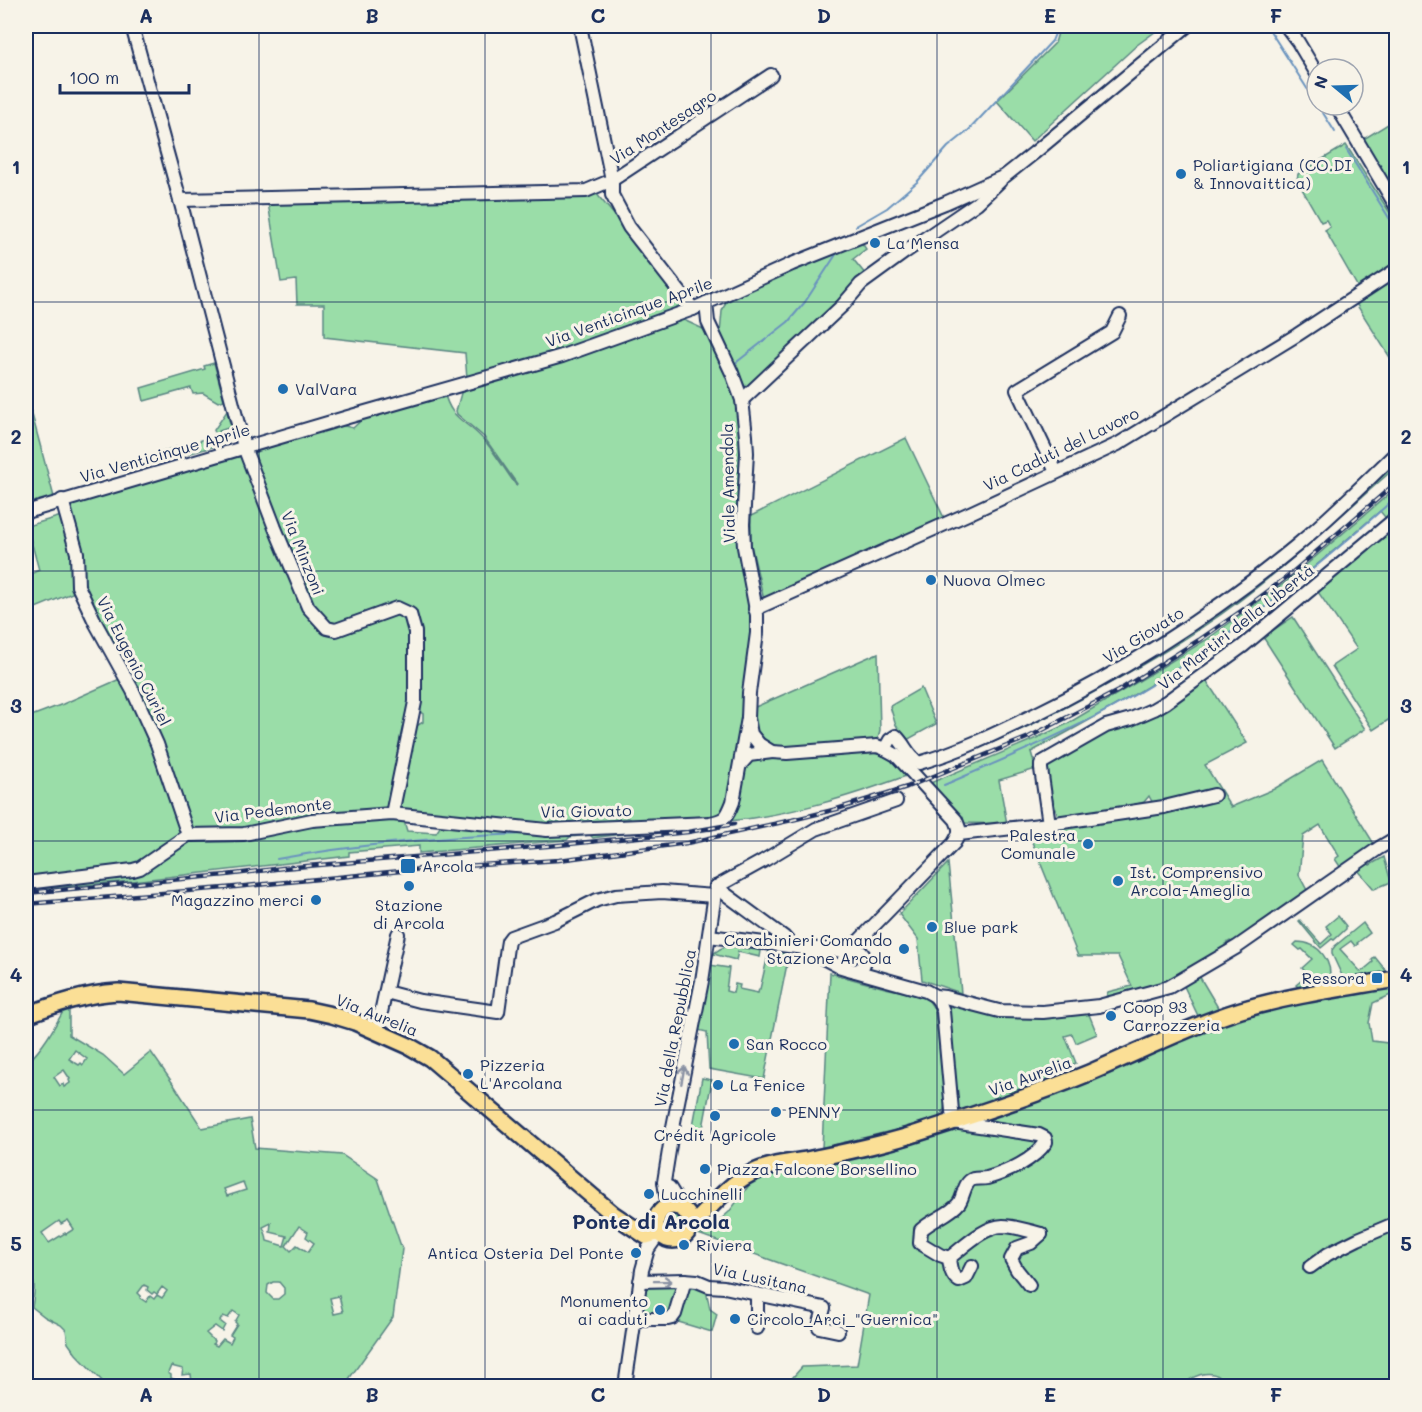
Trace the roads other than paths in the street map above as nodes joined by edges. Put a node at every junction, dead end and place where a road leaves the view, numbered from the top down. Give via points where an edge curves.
1 (132, 26) edge
2 (580, 26) edge
3 (1187, 26) edge
4 (1286, 26) edge
5 (1307, 57) edge
6 (771, 75) dead end
7 (1343, 117) edge
8 (1005, 176) junction
9 (612, 180) junction
10 (180, 200) junction
11 (1396, 206) edge
12 (1396, 270) edge
13 (706, 303) junction
14 (693, 309) junction
15 (1120, 316) dead end
16 (746, 396) junction
17 (244, 447) junction
18 (1396, 453) edge
19 (1056, 472) junction
20 (62, 500) junction
21 (26, 512) edge
22 (1396, 518) edge
23 (760, 607) junction
24 (748, 718) junction
25 (885, 748) junction
26 (772, 752) junction
27 (740, 765) junction
28 (1214, 795) dead end
29 (896, 801) dead end
30 (392, 814) junction
31 (1049, 824) junction
32 (188, 834) junction
33 (960, 834) junction
34 (1396, 838) edge
35 (26, 883) edge
36 (715, 891) junction
37 (398, 934) dead end
38 (709, 936) junction
39 (798, 947) junction
40 (857, 953) junction
41 (851, 970) junction
42 (1396, 979) edge
43 (900, 984) junction
44 (386, 992) junction
45 (935, 996) junction
46 (26, 1015) edge
47 (377, 1031) junction
48 (953, 1122) junction
49 (713, 1203) junction
50 (679, 1209) junction
51 (1396, 1223) edge
52 (630, 1226) junction
53 (689, 1228) junction
54 (662, 1232) junction
55 (643, 1235) junction
56 (949, 1258) junction
57 (644, 1259) junction
58 (972, 1266) dead end
59 (1310, 1267) dead end
60 (685, 1280) junction
61 (640, 1281) junction
62 (1029, 1285) dead end
63 (759, 1304) junction
64 (635, 1319) junction
65 (757, 1328) dead end
66 (838, 1331) dead end
67 (625, 1386) edge

1 - 10 street
2 - 9 street
3 - 8 street, Via Venticinque Aprile
4 - 5 street
6 - 9 street, Via Montesagro
7 - 11 street
8 - 13 street, Via Venticinque Aprile
8 - 16 street via 977,203 861,284
9 - 10 street via 586,191
9 - 14 street, Via Montesagro via 612,195 629,227
10 - 17 street
12 - 19 street, Via Caduti del Lavoro via 1118,444
13 - 14 street, Via Venticinque Aprile
13 - 16 street, Viale Amendola via 708,322
14 - 17 street, Via Venticinque Aprile via 562,356
15 - 19 street via 1112,332 1017,390
16 - 23 street, Viale Amendola via 744,547
17 - 20 street, Via Venticinque Aprile
17 - 30 street, Via Minzoni via 308,607 317,618 336,630 397,608 410,614 416,632 415,702
18 - 25 street, Via Giovato via 1328,519 1265,571 1170,639 1074,696 997,733 919,763 896,736
19 - 23 street, Via Caduti del Lavoro
20 - 21 street, Via Venticinque Aprile
20 - 32 street, Via Eugenio Curiel via 77,553 78,586 158,744
22 - 31 street, Via Martiri della Libertà via 1243,646 1166,702 1106,726 1043,762
23 - 24 street, Viale Amendola
24 - 26 street, Viale Amendola via 751,734
24 - 27 street, Via Giovato
25 - 26 street
25 - 33 street via 956,820
26 - 27 street via 750,754
27 - 30 street, Via Giovato via 728,815 710,823 548,830
28 - 31 street via 1164,807
29 - 36 street via 816,829
30 - 32 street, Via Pedemonte via 312,820 244,834
31 - 33 street
32 - 35 street via 140,868
33 - 40 street via 872,930
34 - 45 street via 1226,955 1169,987 1099,1006 1043,1012 999,1011
36 - 38 street, Via della Repubblica
36 - 39 street
36 - 44 street via 616,895 535,930 514,935 508,941 498,1012
37 - 44 street
38 - 39 street
50 -> 38 street, Via della Repubblica via 665,1175
39 - 40 street
39 - 41 street
40 - 41 street via 862,967
40 - 41 street via 844,956 844,963
40 - 43 street
41 - 43 street
42 - 48 main road, Via Aurelia via 1239,1011 1088,1074
43 - 45 street
44 - 47 street
45 - 48 street via 943,1011
46 - 47 main road, Via Aurelia via 93,994 118,992 321,1012
47 - 52 main road, Via Aurelia via 430,1058
48 - 49 main road, Via Aurelia via 877,1144 772,1166 750,1174
48 - 56 street via 1040,1135 1046,1142 1035,1155 1019,1164 993,1176 973,1179 958,1204 926,1224 920,1243
49 - 50 main road
49 - 53 main road, Via Aurelia
50 - 53 main road via 690,1219
50 - 54 main road via 659,1214
51 - 59 street via 1328,1254
52 - 54 main road
52 - 55 main road, Via Aurelia
53 - 54 main road via 676,1239
54 - 55 main road
54 - 57 street
55 - 57 street
56 - 58 street via 954,1278 959,1281 966,1278
56 - 62 street via 993,1227 1041,1234 1017,1248 1011,1259
57 - 61 street
61 -> 60 street, Via Lusitana
60 - 63 street, Via Lusitana
60 - 64 street via 672,1318
61 - 64 street
63 - 65 street
63 - 66 street, Via Lusitana via 824,1308 819,1328
64 - 67 street

